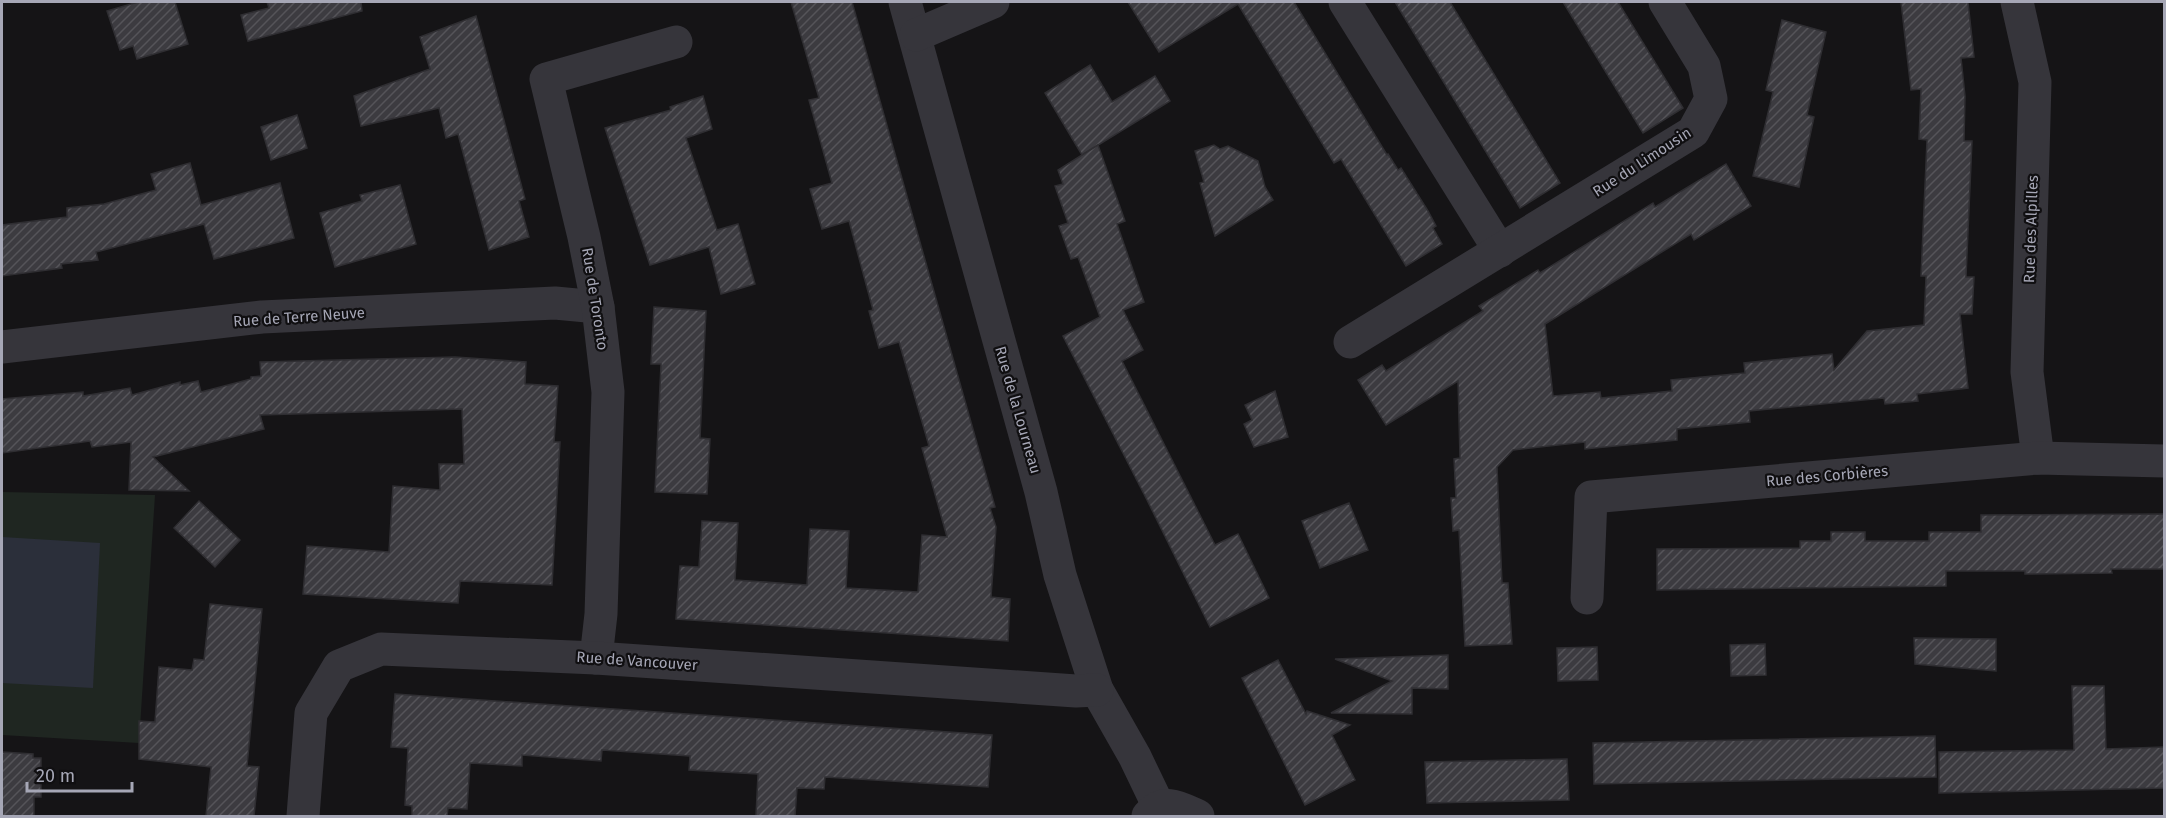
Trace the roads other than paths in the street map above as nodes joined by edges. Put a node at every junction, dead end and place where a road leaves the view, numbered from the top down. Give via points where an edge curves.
1 (905, 2) edge
2 (993, 2) edge
3 (1345, 2) edge
4 (1665, 2) edge
5 (2017, 2) edge
6 (916, 35) junction
7 (676, 42) dead end
8 (1500, 251) junction
9 (598, 307) junction
10 (1350, 342) dead end
11 (2, 347) edge
12 (2038, 458) junction
13 (2164, 461) edge
14 (1587, 598) dead end
15 (596, 658) junction
16 (1097, 690) junction
17 (1153, 812) edge
18 (303, 816) edge
19 (1198, 816) edge

1 - 6 street, Rue de la Lourneau
2 - 6 street
3 - 8 street
4 - 8 street, Rue du Limousin via 1704,66 1711,99 1693,132
5 - 12 street, Rue des Alpilles via 2035,82 2027,372
6 - 16 street, Rue de la Lourneau via 1041,492 1060,575
7 - 9 street, Rue de Toronto via 546,79
8 - 10 street, Rue du Limousin
9 - 11 street, Rue de Terre Neuve via 555,303 262,317
9 - 15 street, Rue de Toronto via 608,393 601,614
12 - 13 street, Rue des Corbières
12 - 14 street, Rue des Corbières via 1591,497
15 - 16 street, Rue de Vancouver
15 - 18 street, Rue de Vancouver via 381,649 339,666 311,713
16 - 17 street, Rue de la Lourneau via 1135,758
17 - 19 street, Rue de la Lourneau via 1166,806 1178,807

